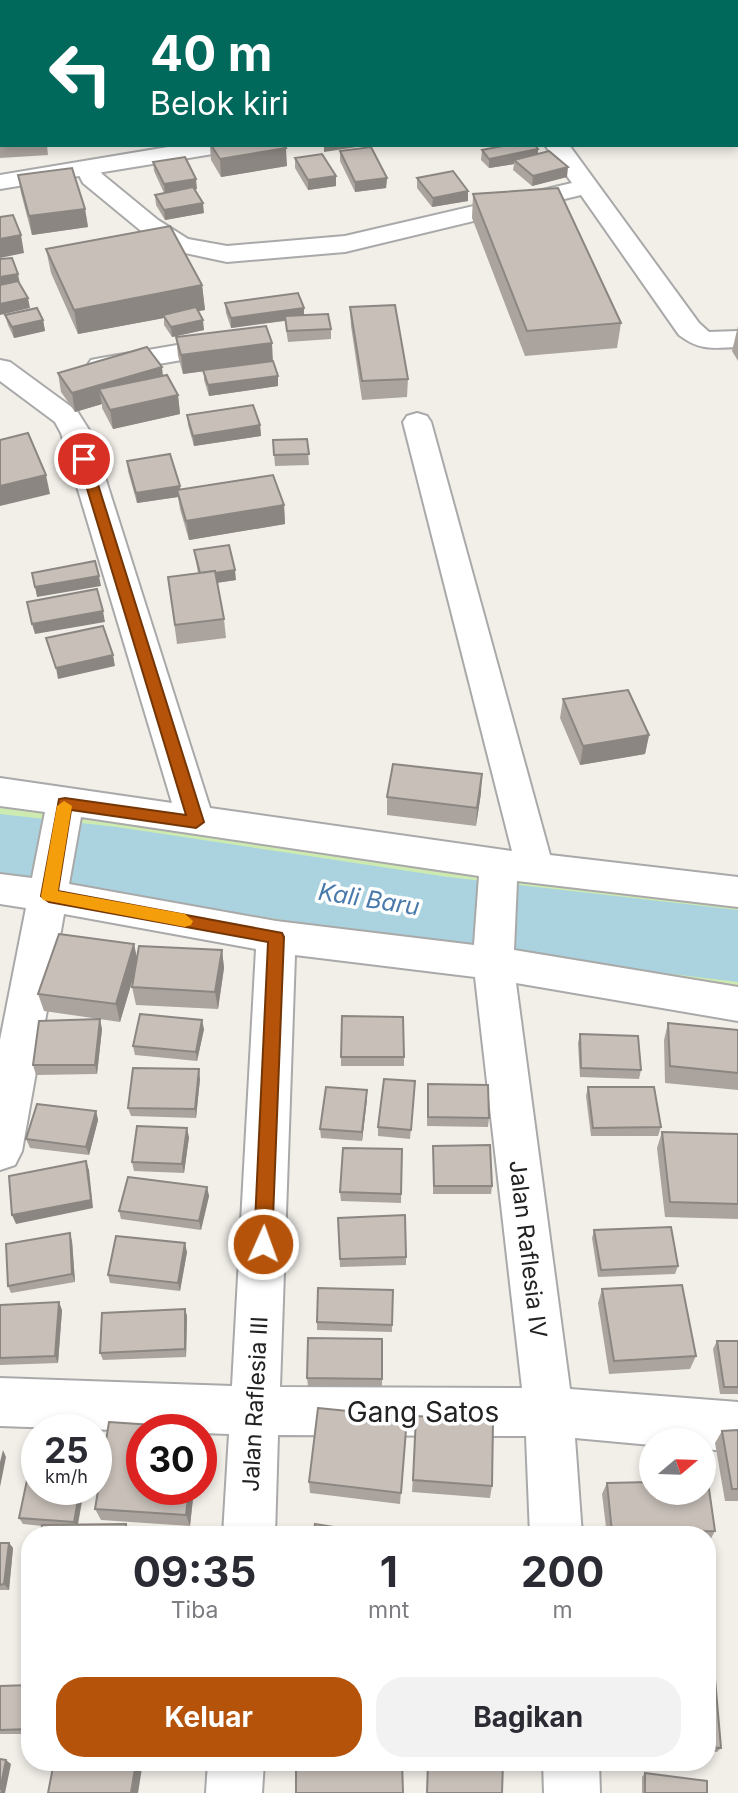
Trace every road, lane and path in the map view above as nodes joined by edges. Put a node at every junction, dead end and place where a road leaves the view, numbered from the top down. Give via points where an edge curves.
1 (205, 147) edge
2 (559, 147) edge
3 (78, 160) edge
4 (0, 182) edge
5 (589, 186) junction
6 (738, 340) edge
7 (189, 351) edge
8 (6, 379) edge
9 (417, 422) dead end
10 (0, 792) edge
11 (63, 814) junction
12 (196, 822) junction
13 (511, 869) junction
14 (51, 879) junction
15 (0, 889) edge
16 (738, 892) edge
17 (276, 937) junction
18 (494, 951) junction
19 (738, 1004) edge
20 (0, 1151) edge
21 (0, 1402) edge
22 (256, 1410) junction
23 (549, 1412) junction
24 (738, 1427) edge
25 (250, 1526) edge
26 (555, 1526) edge
27 (235, 1771) edge
28 (571, 1771) edge
29 (234, 1793) edge
30 (572, 1793) edge

1 - 3 street
2 - 5 street
3 - 4 street
3 - 5 street via 92,178 162,234 180,245 227,254 345,244
5 - 6 street via 689,329 703,340
7 - 8 street
8 - 12 street via 67,417 76,433
9 - 13 street, Jalan Raflesia IV
10 - 11 street
11 - 12 street
11 - 14 street
12 - 13 street
13 - 16 street
13 - 18 street, Jalan Raflesia IV
14 - 15 street
14 - 17 street
14 - 20 street
17 - 18 street
17 - 22 street, Jalan Raflesia III
18 - 19 street
18 - 23 street, Jalan Raflesia IV
21 - 22 street, Gang Satos
22 - 23 street, Gang Satos
22 - 25 street, Jalan Raflesia III
23 - 24 street, Gang Satos
23 - 26 street, Jalan Raflesia IV
27 - 29 street
28 - 30 street

